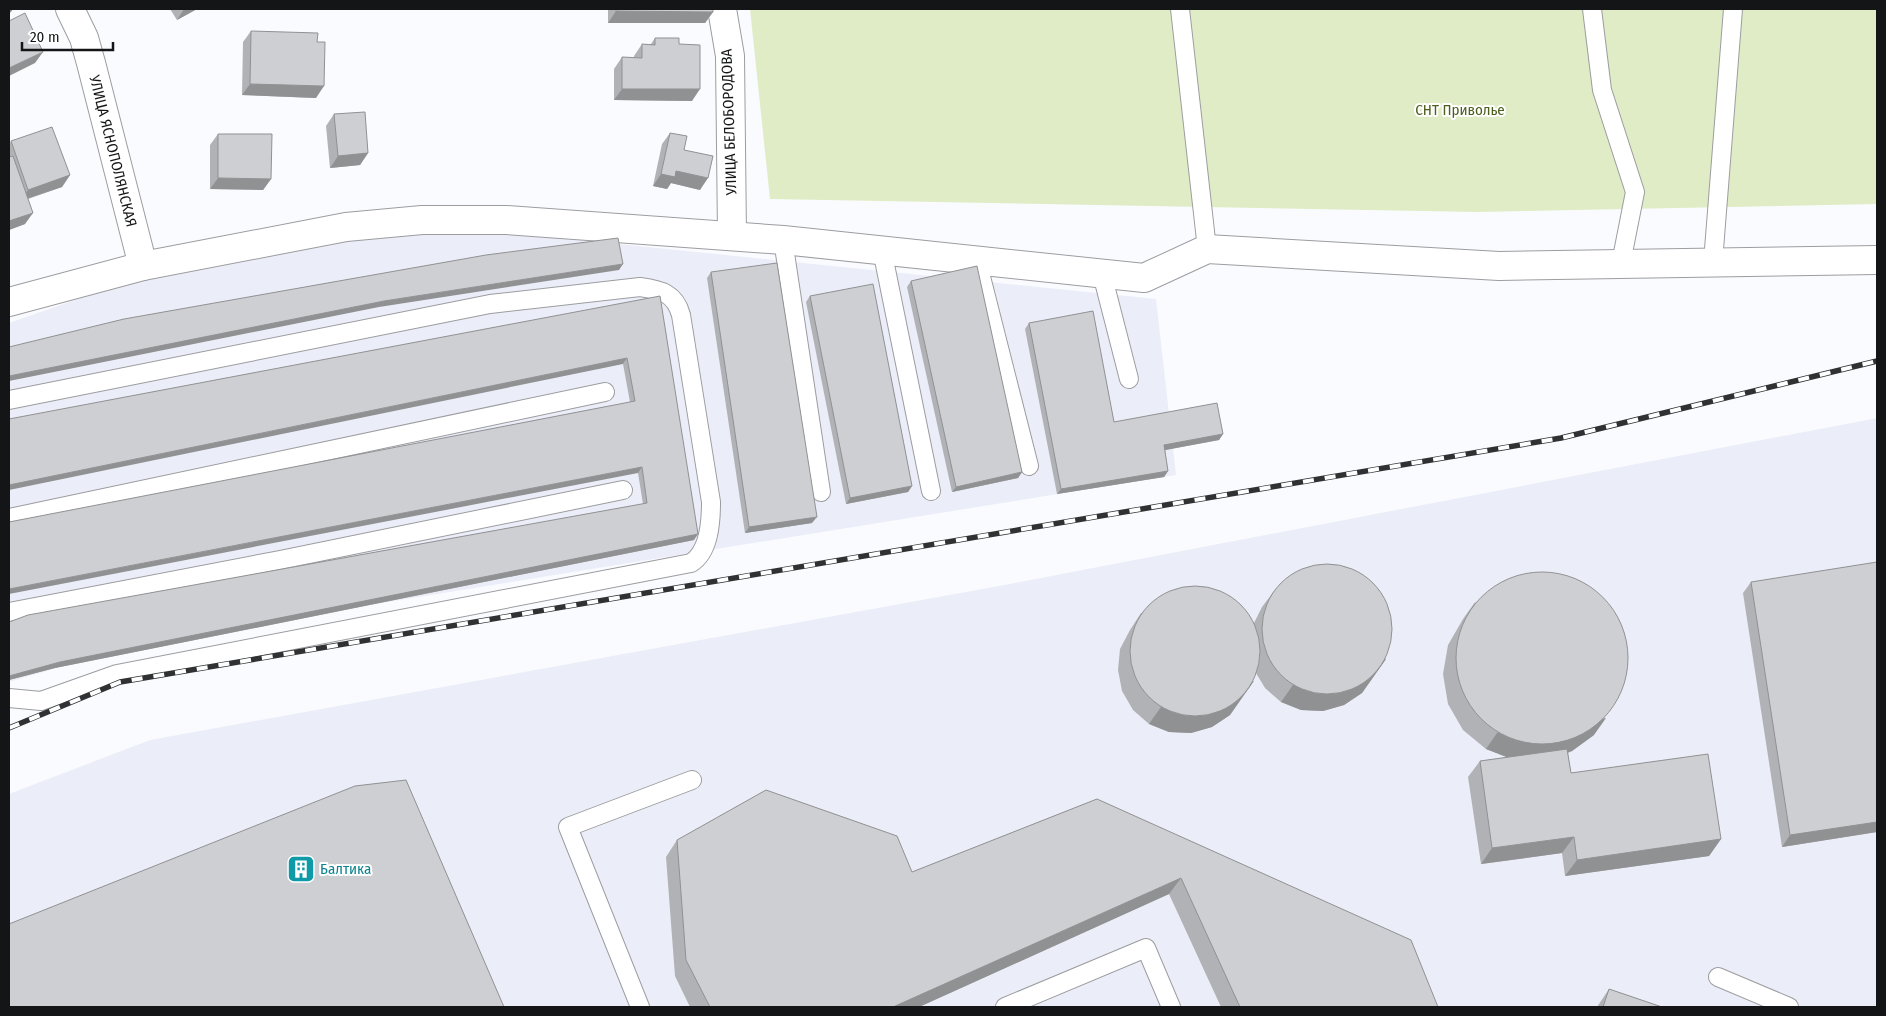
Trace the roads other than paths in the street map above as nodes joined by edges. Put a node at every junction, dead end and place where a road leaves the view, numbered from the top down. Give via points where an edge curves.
1 (70, 9) edge
2 (722, 9) edge
3 (1180, 9) edge
4 (1592, 9) edge
5 (1733, 9) edge
6 (732, 236) junction
7 (783, 240) junction
8 (1207, 249) junction
9 (882, 250) junction
10 (1877, 260) edge
11 (976, 261) junction
12 (1714, 262) junction
13 (1620, 263) junction
14 (143, 266) junction
15 (1102, 274) junction
16 (9, 302) edge
17 (1129, 379) dead end
18 (605, 392) dead end
19 (9, 400) edge
20 (1029, 466) dead end
21 (623, 490) dead end
22 (931, 491) dead end
23 (821, 492) dead end
24 (9, 518) edge
25 (9, 612) edge
26 (9, 698) edge
27 (692, 780) dead end
28 (1718, 977) dead end
29 (640, 1007) edge
30 (1005, 1007) edge
31 (1171, 1007) edge
32 (1789, 1007) edge

1 - 14 street, УЛИЦА ЯСНОПОЛЯНСКАЯ via 84,38
2 - 6 street, УЛИЦА БЕЛОБОРОДОВА via 730,56
3 - 8 lane
4 - 13 lane via 1602,90 1635,192
5 - 12 lane
6 - 7 street
6 - 14 street via 506,220 422,220 346,227
7 - 9 street
7 - 23 lane
8 - 13 street via 1499,266
8 - 15 street via 1144,278
9 - 11 street
9 - 22 lane
10 - 12 street
11 - 15 street
11 - 20 lane
12 - 13 street
14 - 16 street
15 - 17 lane
18 - 24 lane
19 - 26 lane via 490,304 640,287 658,290 673,298 681,315 711,502 710,524 702,551 699,558 690,563 117,674 42,701
21 - 25 lane
27 - 29 lane via 568,827
28 - 32 lane
30 - 31 lane via 1146,948

